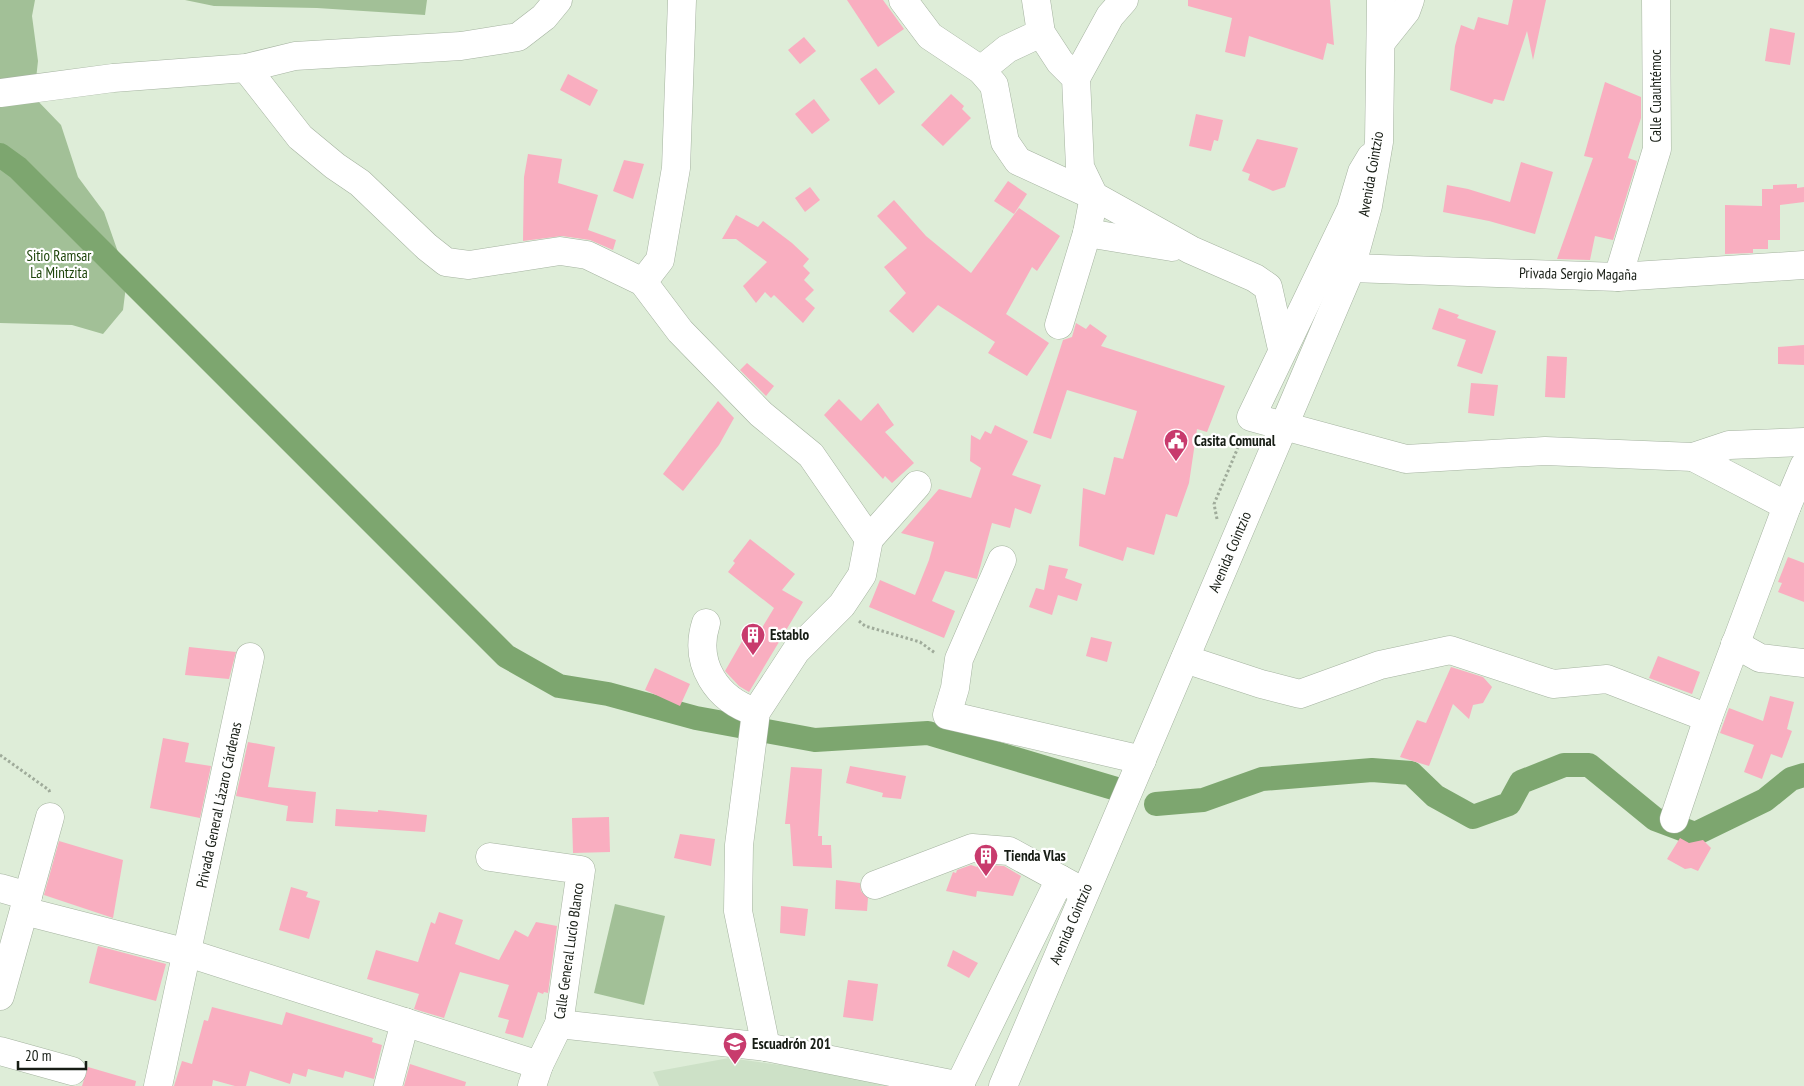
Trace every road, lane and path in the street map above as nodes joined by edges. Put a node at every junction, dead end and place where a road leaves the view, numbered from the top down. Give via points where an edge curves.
1 (558, 0) edge
2 (682, 0) edge
3 (903, 0) edge
4 (1036, 0) edge
5 (1124, 0) edge
6 (1381, 0) edge
7 (1410, 0) edge
8 (1656, 0) edge
9 (1041, 33) junction
10 (1382, 41) junction
11 (246, 68) junction
12 (981, 70) junction
13 (1076, 78) junction
14 (0, 94) edge
15 (1379, 142) junction
16 (1094, 196) junction
17 (1087, 233) junction
18 (1191, 250) junction
19 (1804, 266) edge
20 (1351, 268) junction
21 (1618, 277) junction
22 (642, 282) junction
23 (1059, 325) dead end
24 (1282, 349) junction
25 (1251, 417) junction
26 (1284, 427) junction
27 (1804, 442) edge
28 (1693, 457) junction
29 (1804, 466) edge
30 (917, 485) dead end
31 (1787, 506) junction
32 (1236, 539) junction
33 (869, 540) junction
34 (1002, 560) dead end
35 (842, 605) junction
36 (706, 623) dead end
37 (1735, 644) junction
38 (250, 656) dead end
39 (1185, 659) junction
40 (1804, 663) edge
41 (955, 688) junction
42 (1708, 718) junction
43 (756, 722) junction
44 (0, 755) edge
45 (1142, 760) junction
46 (50, 817) joint
47 (1674, 819) dead end
48 (490, 856) dead end
49 (1060, 880) junction
50 (875, 885) dead end
51 (0, 888) edge
52 (1084, 892) junction
53 (26, 904) junction
54 (188, 953) junction
55 (0, 996) edge
56 (405, 1022) junction
57 (560, 1024) junction
58 (766, 1047) junction
59 (0, 1051) edge
60 (72, 1072) dead end
61 (536, 1075) edge
62 (158, 1086) edge
63 (388, 1086) edge
64 (960, 1086) edge
65 (1003, 1086) edge

1 - 11 street via 544,17 518,37 461,46 295,56
2 - 22 street via 676,168 660,260
3 - 12 street via 930,36
4 - 9 street
5 - 13 street via 1110,16
6 - 10 street, Avenida Cointzio
7 - 10 street via 1406,11
8 - 21 street, Calle Cuauhtémoc via 1656,149
9 - 12 street via 1007,49
9 - 13 street via 1060,62
10 - 15 street, Avenida Cointzio
11 - 14 street via 113,78
11 - 22 street via 300,137 360,183 446,262 469,265 560,251 587,255
12 - 16 street via 994,85 1005,142 1018,161
13 - 16 street via 1080,167
15 - 20 street, Avenida Cointzio via 1368,206
15 - 24 street via 1362,172 1351,210
16 - 17 street
16 - 18 street
17 - 18 street
17 - 23 street
18 - 24 street via 1268,287
19 - 21 street, Privada Sergio Magaña
20 - 21 street, Privada Sergio Magaña
20 - 26 street, Avenida Cointzio
22 - 33 street via 680,331 761,414 811,455
24 - 25 street
25 - 26 street
25 - 32 path via 1214,504 1218,523
26 - 28 street via 1406,459 1545,450
26 - 32 street, Avenida Cointzio
27 - 28 street via 1729,445
28 - 31 street
29 - 31 street
30 - 33 street
31 - 37 street
32 - 39 street, Avenida Cointzio
33 - 35 street via 862,576
34 - 41 street via 959,660
35 - 41 path via 864,626 920,642 948,662
35 - 43 street via 796,651
36 - 43 street via 702,637 714,686
37 - 40 street via 1760,658
37 - 42 street
38 - 54 street, Privada General Lázaro Cárdenas
39 - 42 street via 1300,694 1380,666 1450,650 1553,684 1607,678
39 - 45 street, Avenida Cointzio
41 - 45 street via 947,715
42 - 47 street
43 - 58 street via 739,845 738,911
44 - 46 path via 50,790
45 - 52 street, Avenida Cointzio
46 - 53 street
48 - 57 street, Calle General Lucio Blanco via 581,870
49 - 50 street via 1009,852 972,848
49 - 52 street
49 - 64 street
51 - 53 street
52 - 65 street, Avenida Cointzio
53 - 54 street
53 - 55 street
54 - 56 street
54 - 62 street, Privada General Lázaro Cárdenas
56 - 61 street
56 - 63 street
57 - 58 street
57 - 61 street, Calle General Lucio Blanco
58 - 64 street
59 - 60 street

